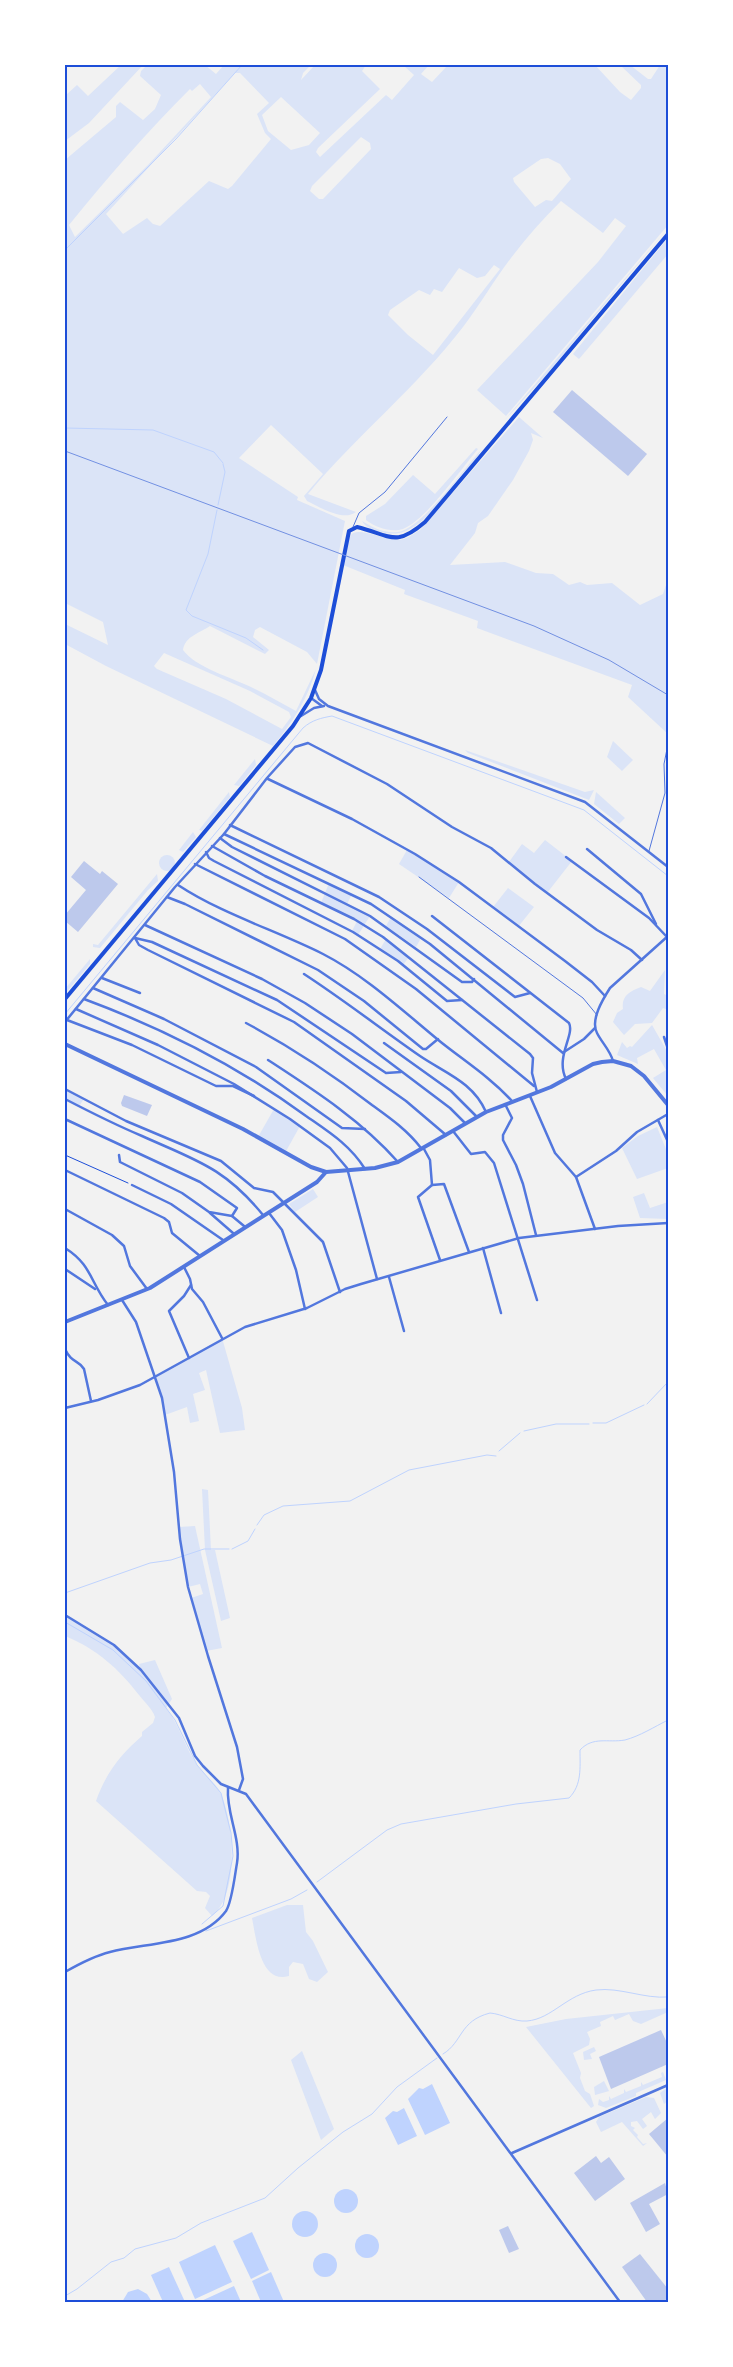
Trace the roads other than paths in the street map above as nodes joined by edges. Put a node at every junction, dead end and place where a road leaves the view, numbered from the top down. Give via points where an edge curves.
1 (668, 234) edge
2 (447, 417) dead end
3 (353, 528) junction
4 (314, 689) junction
5 (311, 698) junction
6 (319, 699) junction
7 (324, 706) junction
8 (328, 706) junction
9 (299, 717) junction
10 (668, 744) edge
11 (267, 778) junction
12 (230, 825) junction
13 (224, 834) junction
14 (220, 838) junction
15 (212, 846) junction
16 (587, 849) dead end
17 (649, 851) junction
18 (206, 852) junction
19 (566, 857) dead end
20 (195, 864) junction
21 (668, 867) edge
22 (419, 877) dead end
23 (178, 884) junction
24 (167, 898) junction
25 (432, 916) dead end
26 (145, 925) junction
27 (657, 926) junction
28 (667, 937) edge
29 (135, 938) junction
30 (642, 960) junction
31 (304, 974) dead end
32 (102, 978) junction
33 (474, 980) junction
34 (93, 988) junction
35 (140, 993) dead end
36 (530, 993) junction
37 (604, 996) junction
38 (65, 999) edge
39 (84, 999) junction
40 (464, 1000) junction
41 (76, 1009) junction
42 (597, 1015) junction
43 (66, 1021) edge
44 (246, 1023) dead end
45 (595, 1028) junction
46 (664, 1037) dead end
47 (438, 1039) junction
48 (384, 1043) dead end
49 (65, 1044) edge
50 (668, 1049) edge
51 (563, 1053) junction
52 (268, 1060) dead end
53 (613, 1061) junction
54 (401, 1072) junction
55 (566, 1079) junction
56 (534, 1086) junction
57 (65, 1089) edge
58 (537, 1092) junction
59 (529, 1095) junction
60 (255, 1097) junction
61 (65, 1099) edge
62 (512, 1101) junction
63 (505, 1104) junction
64 (668, 1105) edge
65 (486, 1112) junction
66 (668, 1114) edge
67 (478, 1116) junction
68 (67, 1120) dead end
69 (658, 1120) junction
70 (466, 1123) junction
71 (365, 1129) junction
72 (453, 1131) junction
73 (446, 1135) junction
74 (668, 1142) edge
75 (423, 1150) junction
76 (119, 1156) dead end
77 (398, 1162) junction
78 (364, 1169) junction
79 (65, 1170) edge
80 (348, 1171) junction
81 (326, 1172) junction
82 (576, 1177) junction
83 (132, 1185) road end
84 (432, 1185) junction
85 (284, 1202) junction
86 (65, 1209) edge
87 (209, 1212) junction
88 (268, 1212) junction
89 (263, 1214) junction
90 (232, 1216) junction
91 (668, 1223) edge
92 (244, 1226) junction
93 (595, 1229) junction
94 (233, 1234) junction
95 (536, 1235) junction
96 (519, 1238) junction
97 (223, 1240) junction
98 (65, 1248) edge
99 (483, 1248) junction
100 (469, 1252) junction
101 (200, 1256) junction
102 (440, 1260) junction
103 (184, 1267) junction
104 (65, 1269) edge
105 (389, 1277) junction
106 (377, 1279) junction
107 (191, 1285) junction
108 (97, 1289) junction
109 (147, 1289) junction
110 (340, 1292) junction
111 (122, 1300) junction
112 (537, 1300) dead end
113 (108, 1305) junction
114 (305, 1309) junction
115 (500, 1313) dead end
116 (65, 1322) edge
117 (404, 1331) dead end
118 (222, 1338) junction
119 (65, 1349) edge
120 (189, 1358) junction
121 (156, 1377) junction
122 (91, 1401) junction
123 (65, 1408) edge
124 (65, 1615) edge
125 (228, 1788) junction
126 (239, 1790) junction
127 (65, 1972) edge
128 (668, 2085) edge
129 (512, 2153) junction
130 (620, 2302) edge

1 - 3 main road via 425,522 410,534 397,538
2 - 3 lane via 386,492 358,513
3 - 4 main road via 347,535
4 - 5 main road
4 - 6 street
5 - 6 street
5 - 7 street
5 - 9 main road
6 - 8 street
7 - 8 street
7 - 9 street
8 - 17 street via 585,802
9 - 38 main road
10 - 17 lane via 664,764 666,794
11 - 12 street
11 - 30 street via 295,747 308,743 386,784 491,848 597,930
11 - 37 street via 352,820 442,871 565,961
12 - 13 street
12 - 36 street via 365,888 427,928 515,997
13 - 14 street
13 - 33 street via 371,904 430,944
14 - 15 street
14 - 33 street via 370,916 462,982
15 - 18 street
15 - 40 street via 354,919 386,939
16 - 27 street via 641,894
17 - 21 street
18 - 20 street
18 - 40 street via 209,858 221,865 353,932 398,961 448,1001
19 - 27 street
20 - 23 street
20 - 56 street via 345,939 431,1001
22 - 42 lane via 583,998
23 - 24 street
23 - 47 street via 324,955 370,985
24 - 26 street
24 - 47 street via 318,970 364,1000 423,1049
25 - 36 street
26 - 29 street
26 - 54 street via 283,990 333,1020
27 - 28 street
28 - 30 street
29 - 32 street
29 - 54 street via 152,942 258,990 312,1022 386,1073
29 - 73 street via 148,950 258,1002 307,1030
30 - 37 street
31 - 65 street via 467,1085 480,1099
32 - 34 street
32 - 35 street
33 - 51 street
34 - 39 street
34 - 71 street via 164,1019 256,1067 342,1128
36 - 51 street via 571,1026
37 - 42 street
39 - 41 street
39 - 78 street via 162,1032 261,1085 339,1138 354,1152
40 - 56 street via 533,1058
41 - 43 street
41 - 60 street via 158,1045
42 - 45 street
43 - 60 street via 132,1045 216,1086 233,1086
44 - 75 street via 289,1046 335,1077 398,1124
45 - 51 street
45 - 53 street
46 - 50 street
47 - 62 street via 478,1069
48 - 67 street
49 - 81 street
51 - 55 street via 562,1071
52 - 71 street
53 - 55 street via 594,1064
53 - 64 street via 639,1071
54 - 70 street
55 - 58 street
56 - 58 street
57 - 85 street via 126,1121 216,1158 254,1188 273,1192
58 - 59 street
59 - 62 street
59 - 82 street via 555,1153
60 - 80 street via 330,1148 346,1164
61 - 89 street via 209,1166 232,1182
62 - 63 street
63 - 65 street
63 - 95 street via 512,1118 503,1140 523,1184
65 - 67 street
66 - 69 street
67 - 70 street
68 - 90 street via 211,1189 237,1208
69 - 74 street
69 - 82 street
70 - 72 street
71 - 77 street
72 - 73 street
72 - 96 street via 471,1154 485,1152 494,1163
73 - 75 street
75 - 77 street
75 - 84 street via 430,1160
76 - 87 street via 120,1162 170,1186
77 - 78 street
78 - 80 street
79 - 101 street via 164,1218 169,1222 172,1233
80 - 81 street
80 - 106 street
81 - 85 street via 317,1182
82 - 93 street
83 - 97 street via 171,1204
84 - 100 street via 444,1184
84 - 102 street via 418,1197
85 - 88 street
85 - 110 street via 323,1242
86 - 109 street via 112,1235 124,1246 130,1266
87 - 90 street
87 - 94 street
88 - 89 street
88 - 114 street via 282,1230
89 - 92 street
90 - 92 street
91 - 93 street
92 - 94 street
93 - 95 street
94 - 97 street
95 - 96 street
96 - 99 street
96 - 112 street
97 - 101 street
98 - 108 street via 89,1269
99 - 100 street
99 - 115 street
100 - 102 street
101 - 103 street
102 - 105 street
103 - 107 street
103 - 109 street
104 - 108 street
105 - 106 street
105 - 117 street
106 - 110 street
107 - 118 street
107 - 120 street via 169,1310
108 - 113 street
109 - 111 street
110 - 114 street
111 - 113 street
111 - 121 street via 136,1322
113 - 116 street
114 - 118 street via 244,1327
118 - 120 street
119 - 122 street via 72,1361 84,1369
120 - 121 street
121 - 122 street
121 - 126 street via 174,1472 188,1586 237,1747 243,1779
122 - 123 street
124 - 125 street via 114,1645 141,1670 179,1718 195,1756
125 - 126 street
125 - 127 street via 237,1861 226,1910 211,1925 182,1938 110,1951
126 - 129 street via 246,1794
128 - 129 street
129 - 130 street

